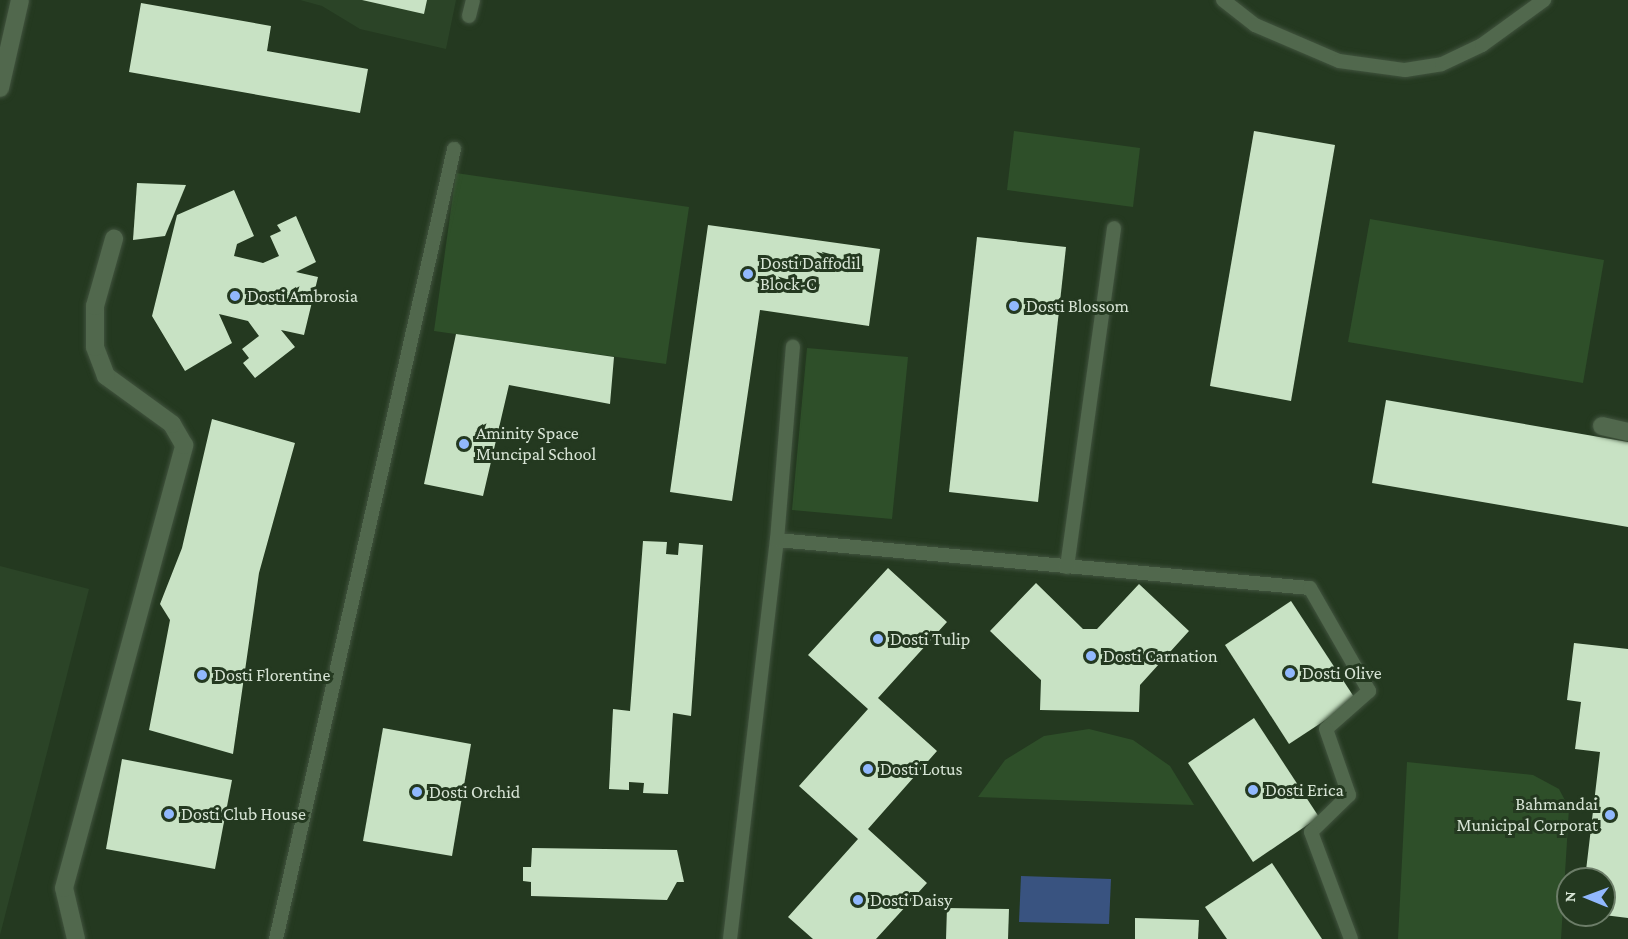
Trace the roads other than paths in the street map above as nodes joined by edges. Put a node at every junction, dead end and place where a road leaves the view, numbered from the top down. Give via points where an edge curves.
1 (20, 0) edge
2 (473, 0) edge
3 (1223, 0) edge
4 (1544, 0) edge
5 (469, 16) dead end
6 (0, 88) edge
7 (454, 149) dead end
8 (1114, 228) dead end
9 (114, 239) dead end
10 (793, 347) dead end
11 (1602, 426) dead end
12 (1628, 432) edge
13 (777, 540) junction
14 (1067, 567) junction
15 (76, 939) edge
16 (276, 939) edge
17 (730, 939) edge
18 (1351, 939) edge

1 - 6 street
2 - 5 lane
3 - 4 lane via 1255,25 1339,61 1405,70 1442,64 1482,45
7 - 16 lane
8 - 14 lane
9 - 15 street via 95,306 95,346 106,376 172,424 184,445 64,888
10 - 13 lane
11 - 12 street
13 - 14 lane
13 - 17 lane
14 - 18 lane via 1310,588 1369,691 1326,729 1349,795 1311,832

